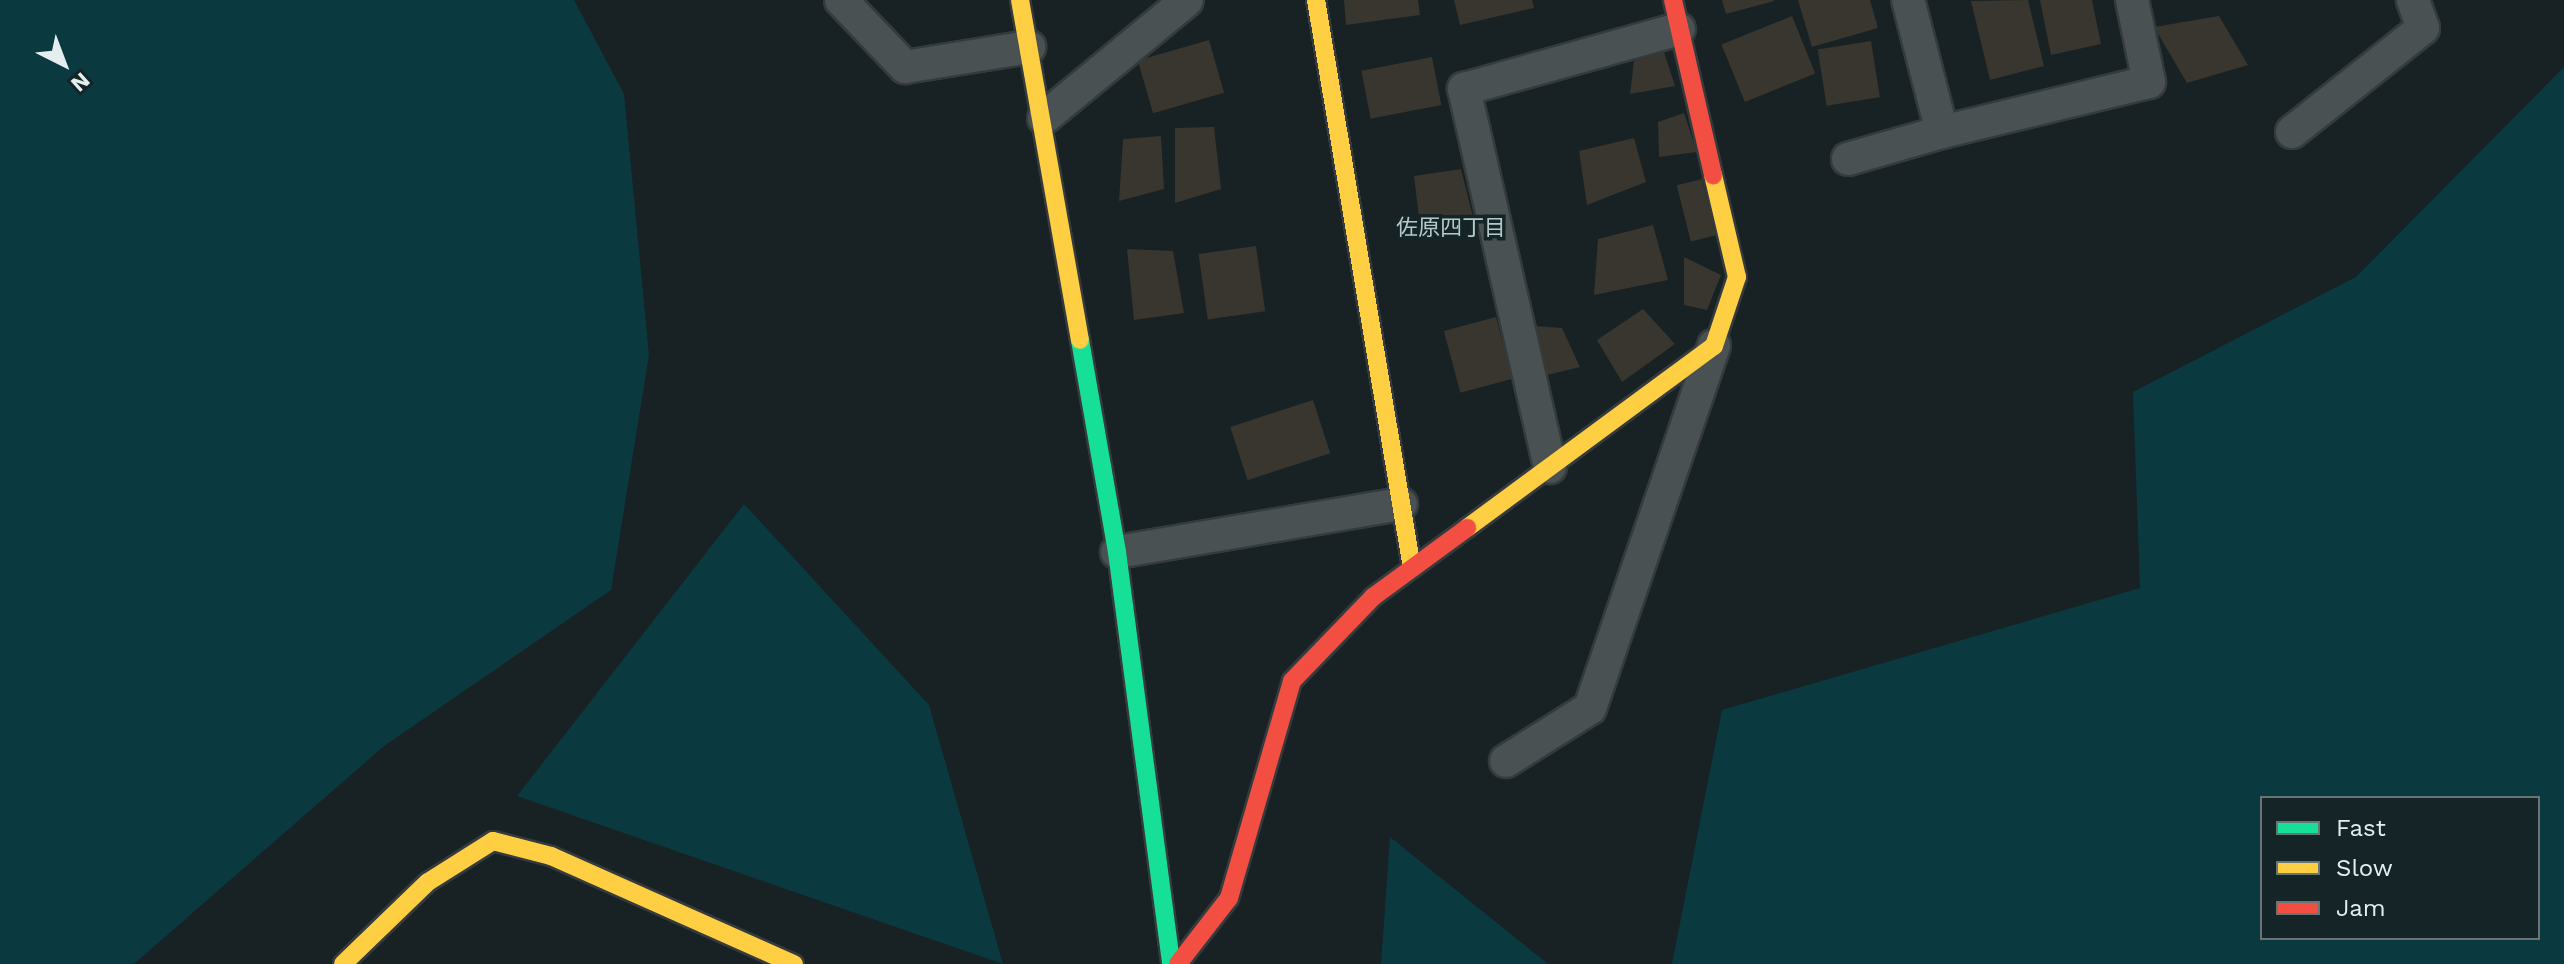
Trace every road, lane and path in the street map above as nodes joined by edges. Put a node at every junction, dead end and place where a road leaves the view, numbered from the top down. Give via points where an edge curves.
1 (841, 0) edge
2 (1020, 0) edge
3 (1187, 0) edge
4 (1316, 0) edge
5 (1908, 0) edge
6 (2132, 0) edge
7 (2413, 0) edge
8 (1676, 15) edge
9 (1029, 47) junction
10 (1044, 118) junction
11 (1942, 132) junction
12 (2292, 132) dead end
13 (1848, 159) dead end
14 (1714, 346) junction
15 (1550, 467) junction
16 (1401, 504) junction
17 (1117, 552) junction
18 (1412, 568) junction
19 (1506, 761) dead end
20 (343, 964) edge
21 (794, 964) edge
22 (1171, 964) edge
23 (1178, 964) edge

1 - 9 street via 905,67
2 - 9 street
3 - 10 street
4 - 16 street
5 - 11 street
6 - 11 street via 2149,82
7 - 12 street via 2423,28
8 - 14 street via 1737,277
8 - 15 street via 1464,89
9 - 10 street
10 - 17 street
11 - 13 street
14 - 15 street
14 - 19 street via 1590,708
15 - 18 street
16 - 17 street
16 - 18 street
17 - 22 street
18 - 23 street via 1373,597 1292,681 1229,898
20 - 21 street via 428,882 493,841 551,856

